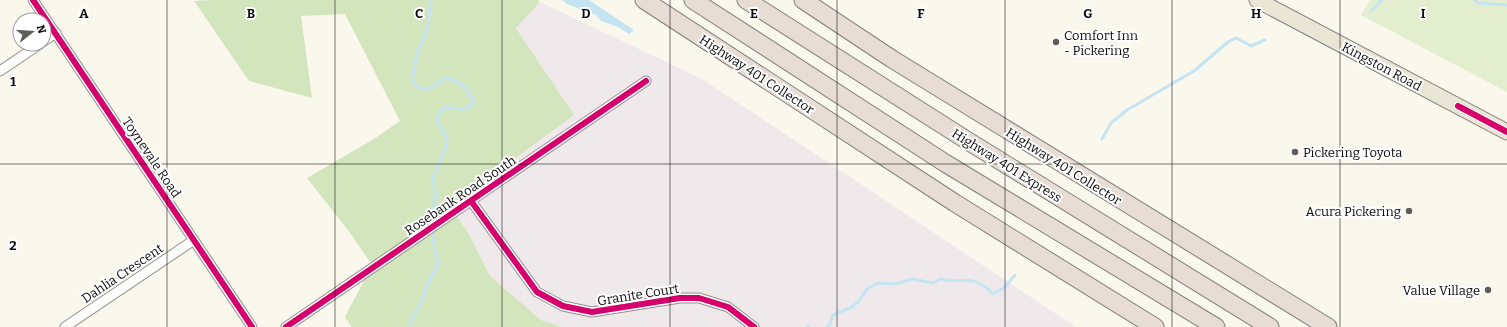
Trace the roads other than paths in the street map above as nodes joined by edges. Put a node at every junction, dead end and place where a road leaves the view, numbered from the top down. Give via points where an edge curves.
1 (34, 0) edge
2 (644, 0) edge
3 (694, 0) edge
4 (746, 0) edge
5 (803, 0) edge
6 (1257, 0) edge
7 (56, 33) junction
8 (52, 36) edge
9 (28, 52) edge
10 (0, 71) edge
11 (646, 81) dead end
12 (1507, 132) edge
13 (471, 201) junction
14 (194, 240) junction
15 (1064, 271) junction
16 (1290, 304) junction
17 (65, 327) edge
18 (252, 327) edge
19 (286, 327) edge
20 (754, 327) edge
21 (1140, 327) edge
22 (1155, 327) edge
23 (1216, 327) edge
24 (1270, 327) edge
25 (1328, 327) edge
26 (1341, 327) edge

1 - 7 street, Toynevale Road
2 - 15 highway, Highway 401 Collector
3 - 23 highway via 945,163
4 - 24 highway, Highway 401 Express via 968,141
5 - 16 highway, Highway 401 Collector via 898,63
6 - 12 main road, Kingston Road
7 - 8 street
7 - 14 street, Toynevale Road
9 - 10 street
11 - 13 street, Rosebank Road South
13 - 19 street, Rosebank Road South
13 - 20 street, Granite Court via 537,292 564,306 592,312 680,298 699,298 728,307
14 - 17 street, Dahlia Crescent
14 - 18 street, Toynevale Road
15 - 21 highway
15 - 22 highway, Highway 401 Collector
16 - 25 highway, Highway 401 Collector
16 - 26 highway

